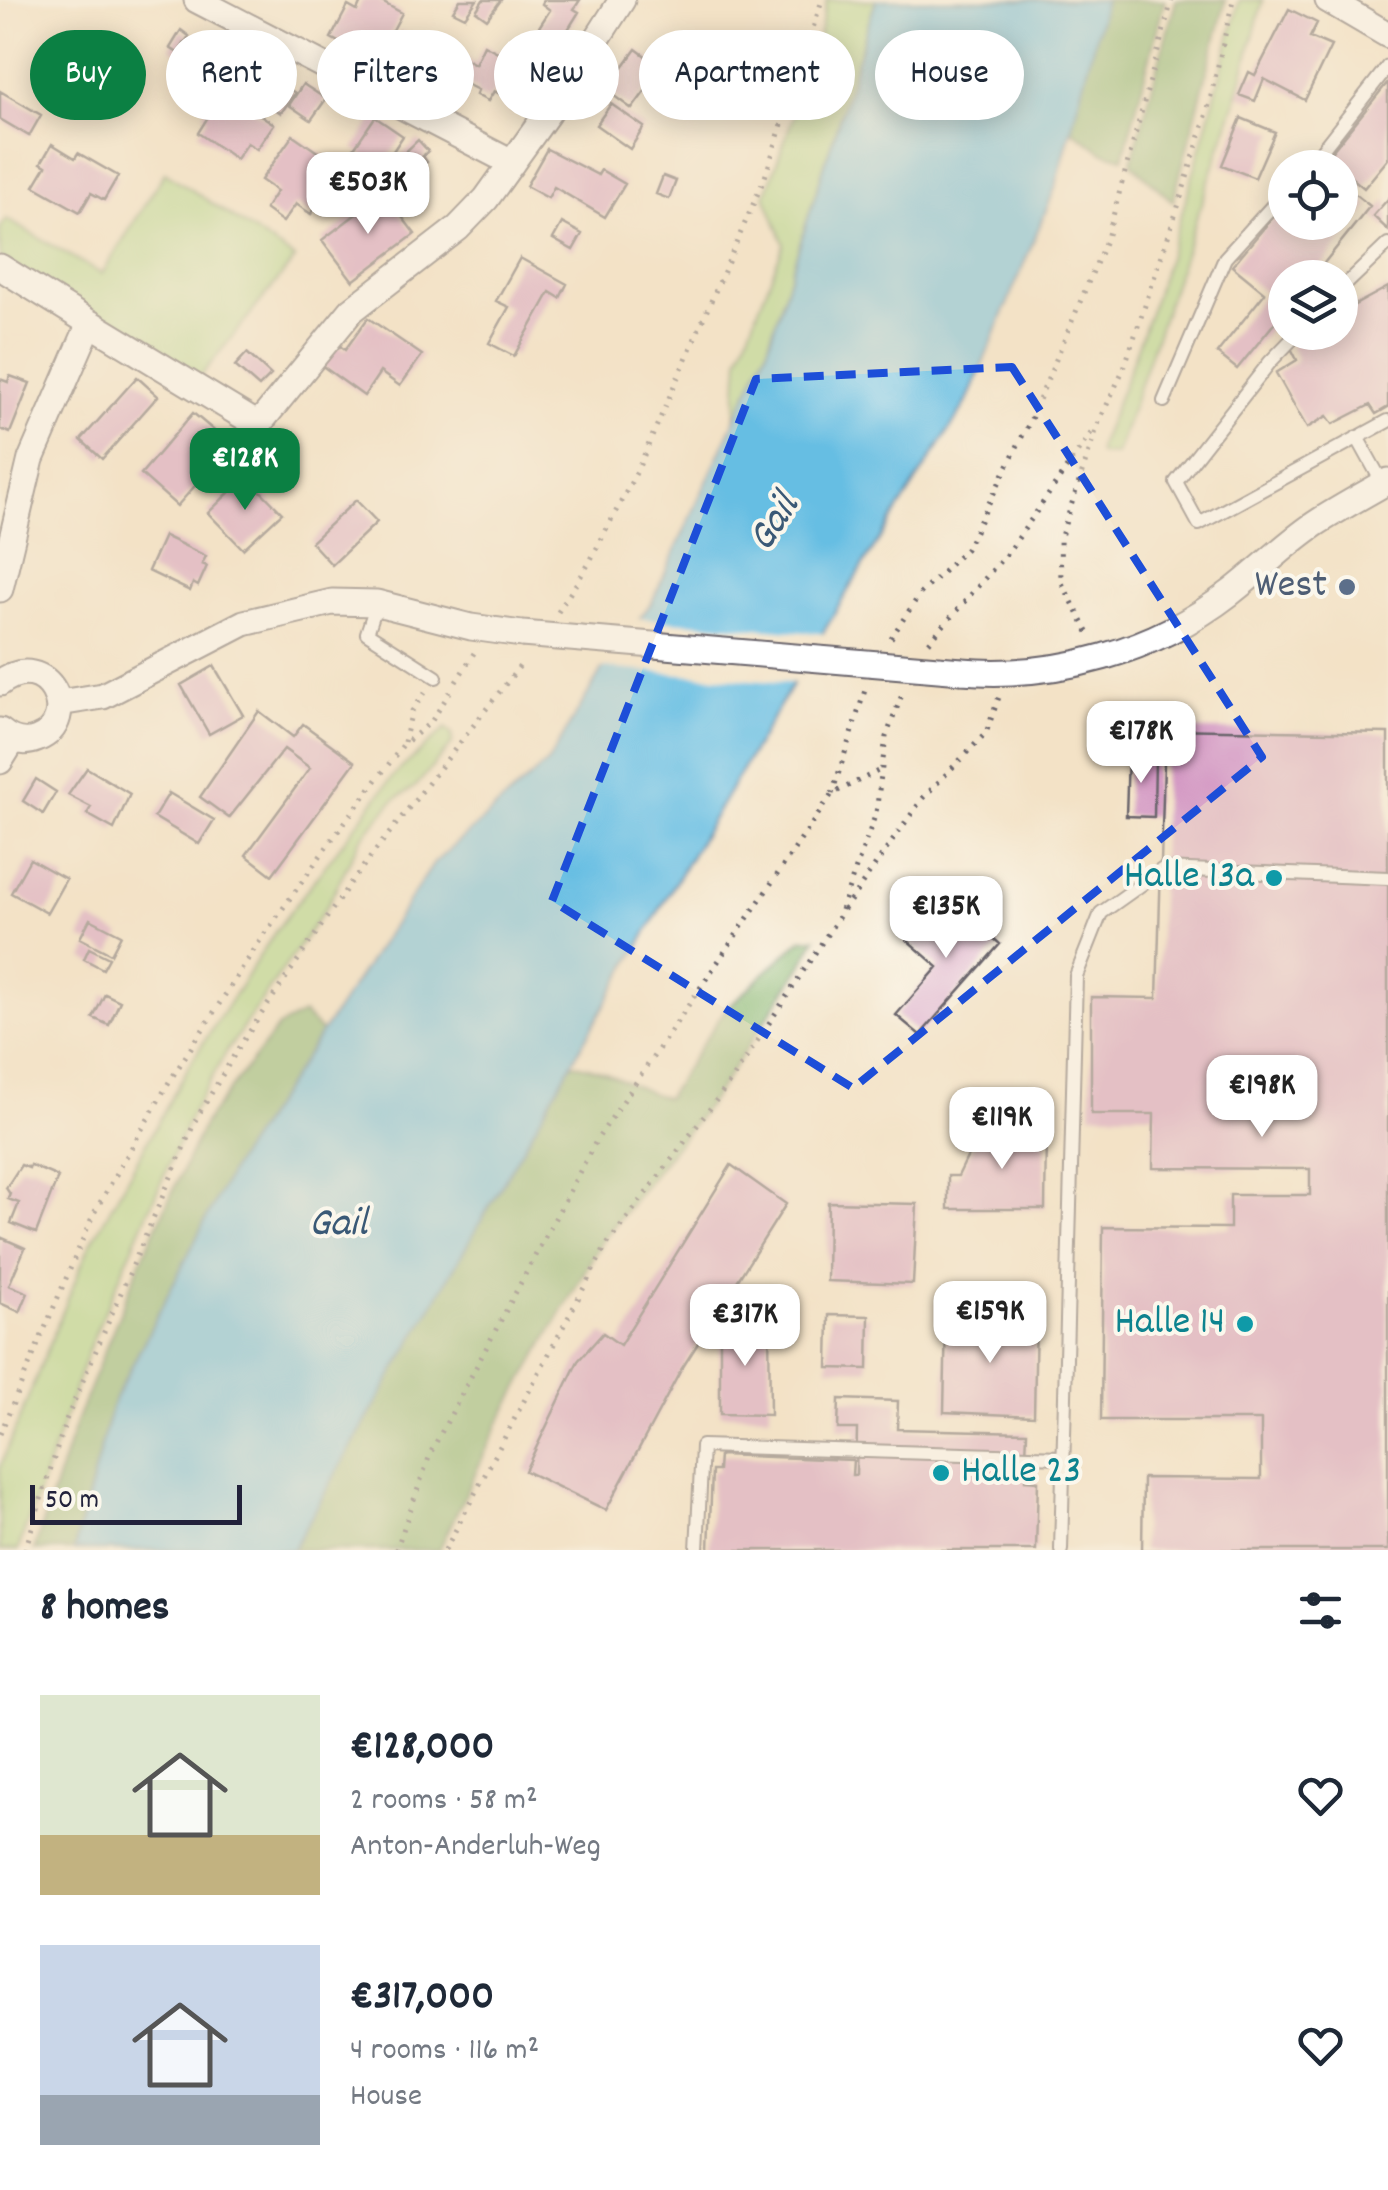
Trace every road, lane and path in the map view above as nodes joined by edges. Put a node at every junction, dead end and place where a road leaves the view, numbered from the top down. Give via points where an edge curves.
1 (198, 0) edge
2 (622, 0) edge
3 (822, 0) edge
4 (1172, 0) edge
5 (1233, 0) edge
6 (1328, 0) edge
7 (1388, 35) edge
8 (1388, 66) edge
9 (1322, 150) edge
10 (512, 163) junction
11 (1268, 211) edge
12 (1388, 244) edge
13 (0, 266) edge
14 (1358, 273) edge
15 (90, 324) junction
16 (1282, 350) edge
17 (1164, 401) dead end
18 (1388, 421) edge
19 (1357, 437) junction
20 (1386, 483) edge
21 (0, 589) edge
22 (378, 604) junction
23 (558, 612) dead end
24 (1094, 642) dead end
25 (524, 646) junction
26 (884, 650) dead end
27 (475, 651) dead end
28 (3, 673) edge
29 (436, 677) joint
30 (870, 677) dead end
31 (1000, 694) dead end
32 (59, 703) junction
33 (4, 744) edge
34 (404, 745) junction
35 (884, 768) dead end
36 (832, 794) junction
37 (1388, 878) edge
38 (0, 1434) edge
39 (1062, 1457) junction
40 (24, 1550) edge
41 (396, 1550) edge
42 (445, 1550) edge
43 (698, 1550) edge
44 (1061, 1550) edge

1 - 10 street
2 - 10 street
3 - 23 path via 741,232 638,469
4 - 26 path via 1107,238 1032,418 966,549 920,594
5 - 24 path via 1177,210 1060,540 1061,581
6 - 7 street
8 - 9 lane
10 - 15 street via 458,228 352,310 258,425
11 - 17 lane via 1225,258
12 - 14 lane
13 - 15 street
15 - 21 street via 32,459
16 - 19 lane via 1176,482 1199,524
18 - 19 lane
19 - 20 lane
20 - 25 street, bridge via 1314,524 1229,594 1175,628 1119,652 1036,673
22 - 25 street
22 - 29 lane via 368,633
22 - 32 street via 332,602 244,623 103,696
25 - 40 path via 351,882 196,1118 66,1420
27 - 34 path via 431,722
28 - 32 street via 46,680
29 - 34 path via 412,711
30 - 36 path
31 - 42 path via 986,733 922,799 733,1078 606,1246
32 - 33 street via 56,722 42,737
34 - 38 path via 262,939 169,1082 93,1215
35 - 36 path
36 - 41 path via 596,1141 430,1452
37 - 39 lane via 1163,869 1102,913 1076,976
39 - 43 lane via 702,1446
39 - 44 lane

